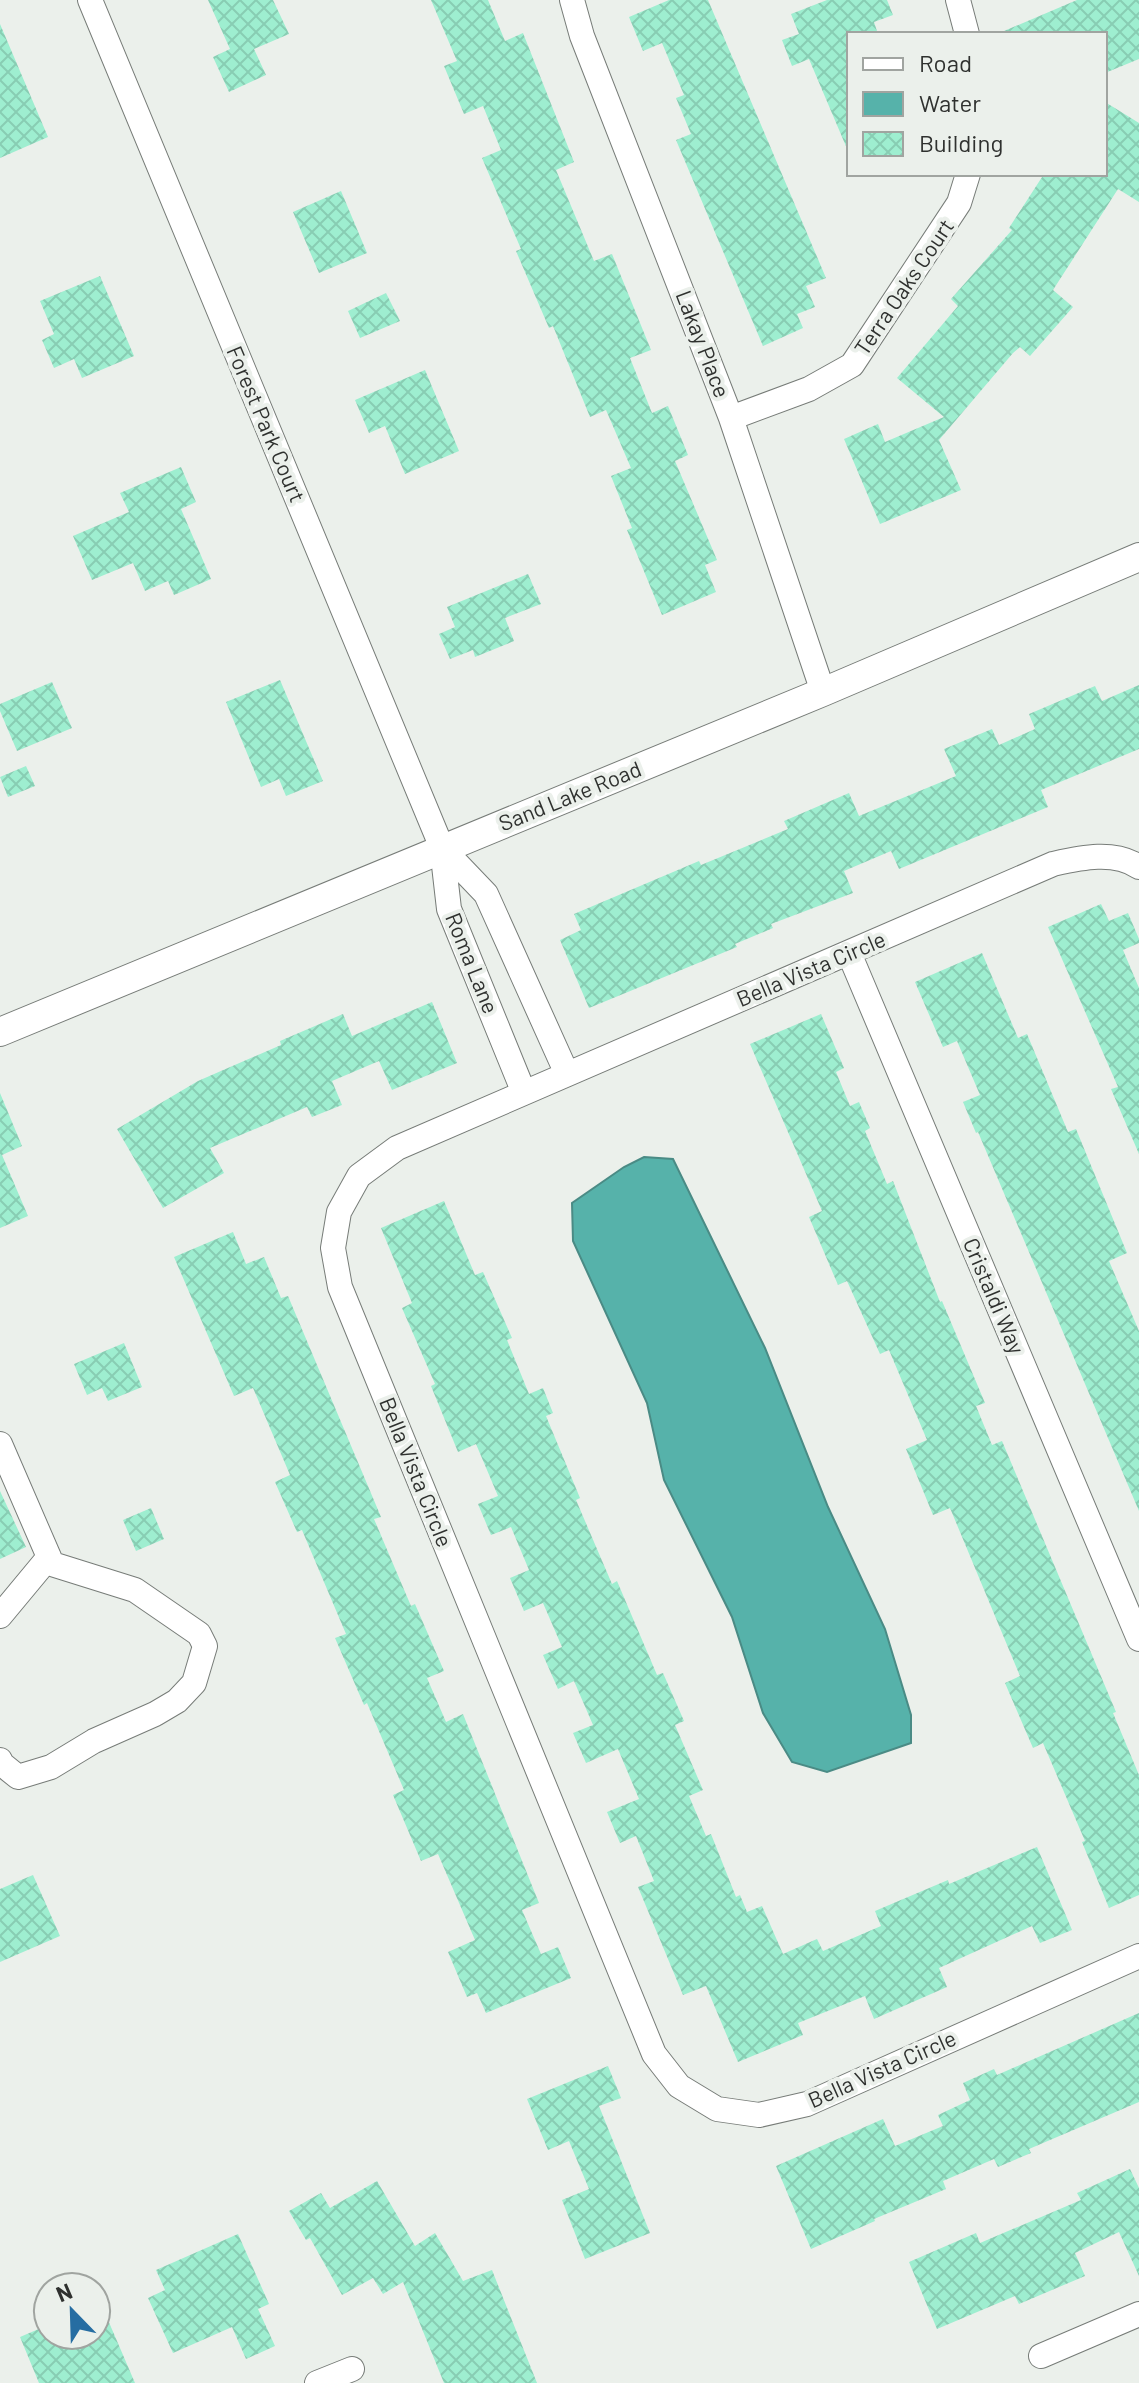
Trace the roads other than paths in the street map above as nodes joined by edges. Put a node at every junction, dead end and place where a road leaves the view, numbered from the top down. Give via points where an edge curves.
1 (90, 0) edge
2 (572, 0) edge
3 (958, 0) edge
4 (966, 32) edge
5 (967, 176) edge
6 (731, 418) junction
7 (1139, 557) edge
8 (823, 692) junction
9 (442, 848) junction
10 (1139, 867) edge
11 (849, 953) junction
12 (524, 977) junction
13 (484, 994) junction
14 (0, 1032) edge
15 (567, 1074) junction
16 (524, 1093) junction
17 (0, 1444) edge
18 (49, 1557) junction
19 (0, 1616) edge
20 (1139, 1639) edge
21 (0, 1760) edge
22 (1139, 1956) edge
23 (1139, 2314) edge
24 (1041, 2356) dead end
25 (352, 2369) dead end
26 (317, 2383) edge

1 - 9 street, Forest Park Court
2 - 6 street, Lakay Place
3 - 4 street
5 - 6 street, Terra Oaks Court via 959,203 852,365 809,389
6 - 8 street, Lakay Place
7 - 8 street, Sand Lake Road
8 - 9 street, Sand Lake Road
9 - 12 street, Roma Lane via 486,894
9 - 13 street, Roma Lane via 449,909
9 - 14 street, Sand Lake Road
10 - 11 street, Bella Vista Circle via 1090,855 1053,864
11 - 15 street, Bella Vista Circle
11 - 20 street, Cristaldi Way
12 - 13 street
12 - 15 street, Roma Lane
13 - 16 street, Roma Lane
15 - 16 street, Bella Vista Circle
16 - 22 street, Bella Vista Circle via 397,1148 359,1176 339,1212 333,1248 340,1287 654,2054 679,2086 717,2109 759,2115 807,2104
17 - 18 street
18 - 19 street
18 - 21 street via 52,1564 135,1590 199,1634 205,1646 194,1683 155,1714 51,1767 18,1777
23 - 24 street
25 - 26 street

